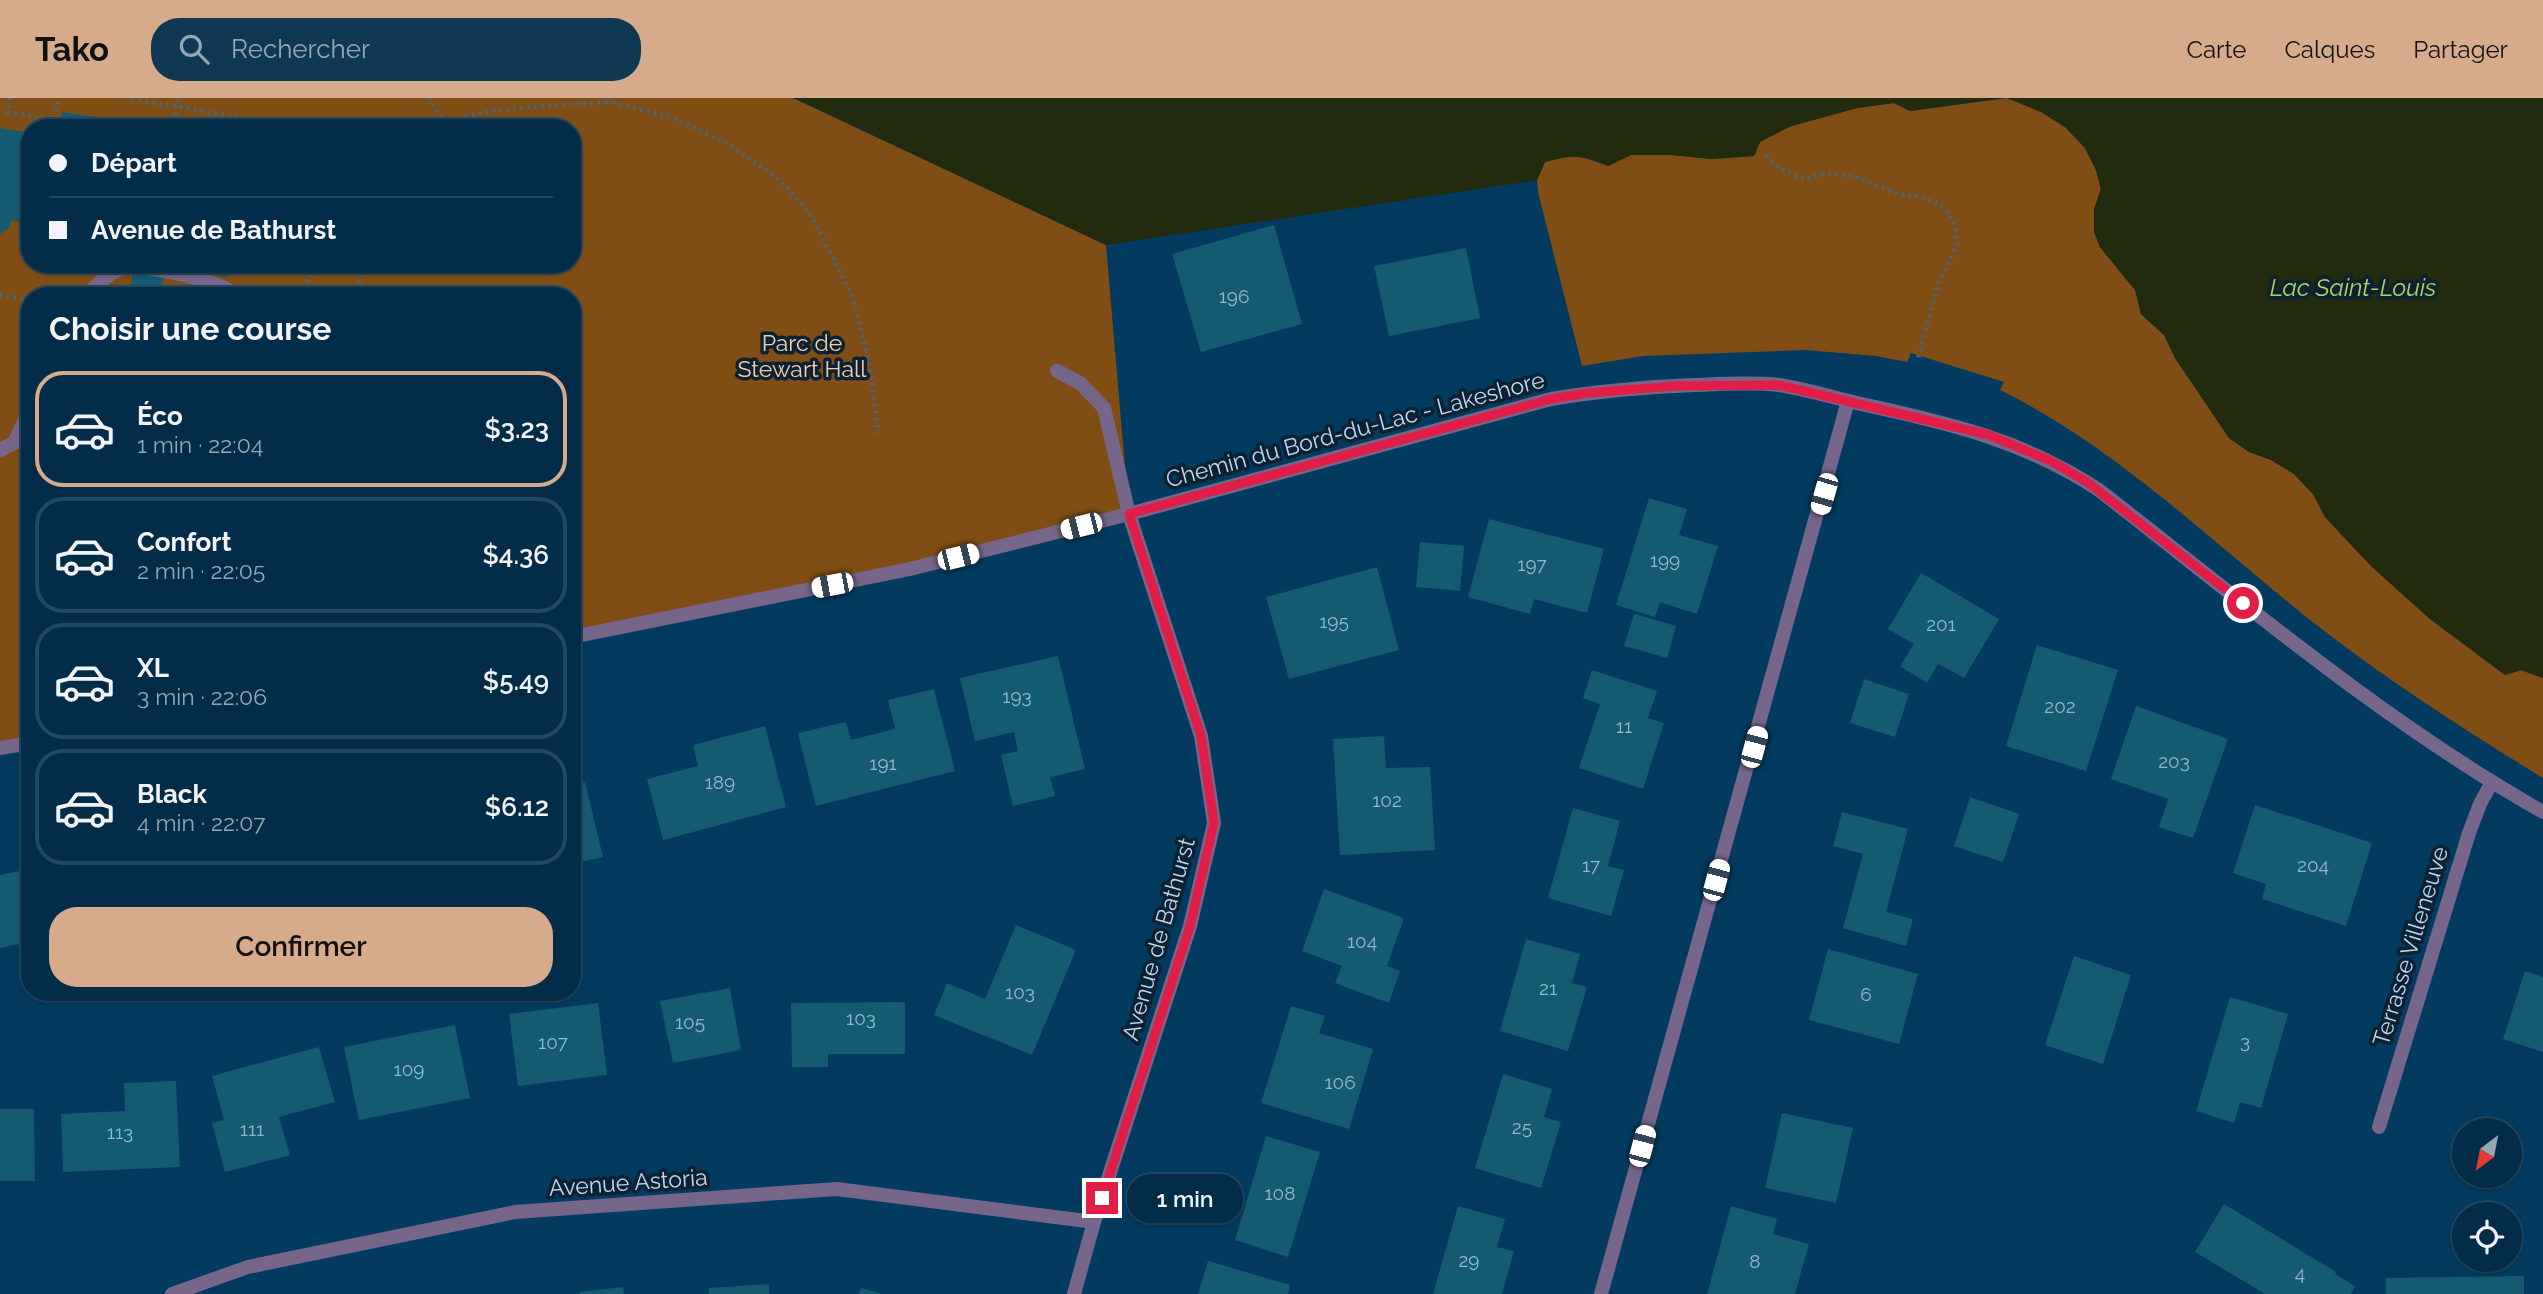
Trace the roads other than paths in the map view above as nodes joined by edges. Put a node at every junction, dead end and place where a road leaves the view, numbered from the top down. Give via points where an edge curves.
1 (115, 273) edge
2 (178, 273) edge
3 (93, 287) edge
4 (224, 287) edge
5 (1057, 371) dead end
6 (1848, 401) junction
7 (21, 428) edge
8 (21, 439) edge
9 (15, 441) junction
10 (0, 450) edge
11 (1129, 514) junction
12 (581, 635) edge
13 (21, 744) edge
14 (0, 748) edge
15 (2493, 782) junction
16 (2543, 812) edge
17 (2379, 1127) dead end
18 (1094, 1222) junction
19 (172, 1294) edge
20 (1074, 1294) edge
21 (1601, 1294) edge

1 - 3 street
2 - 4 street
5 - 11 street, Avenue de Bathurst via 1080,383 1104,408
6 - 11 street, Chemin du Bord-du-Lac - Lakeshore via 1779,385 1709,384 1587,393
6 - 15 street, Chemin du Bord-du-Lac - Lakeshore via 1989,435 2075,474 2324,666
6 - 21 street
7 - 9 street
8 - 9 street
9 - 10 street
11 - 12 street, Chemin du Bord-du-Lac - Lakeshore via 910,569
11 - 18 street, Avenue de Bathurst via 1201,736 1214,823 1190,926
13 - 14 street
15 - 16 street, Chemin du Bord-du-Lac - Lakeshore
15 - 17 street, Terrasse Villeneuve via 2469,833
18 - 19 street, Avenue Astoria via 837,1189 528,1212 248,1267
18 - 20 street, Avenue de Bathurst

